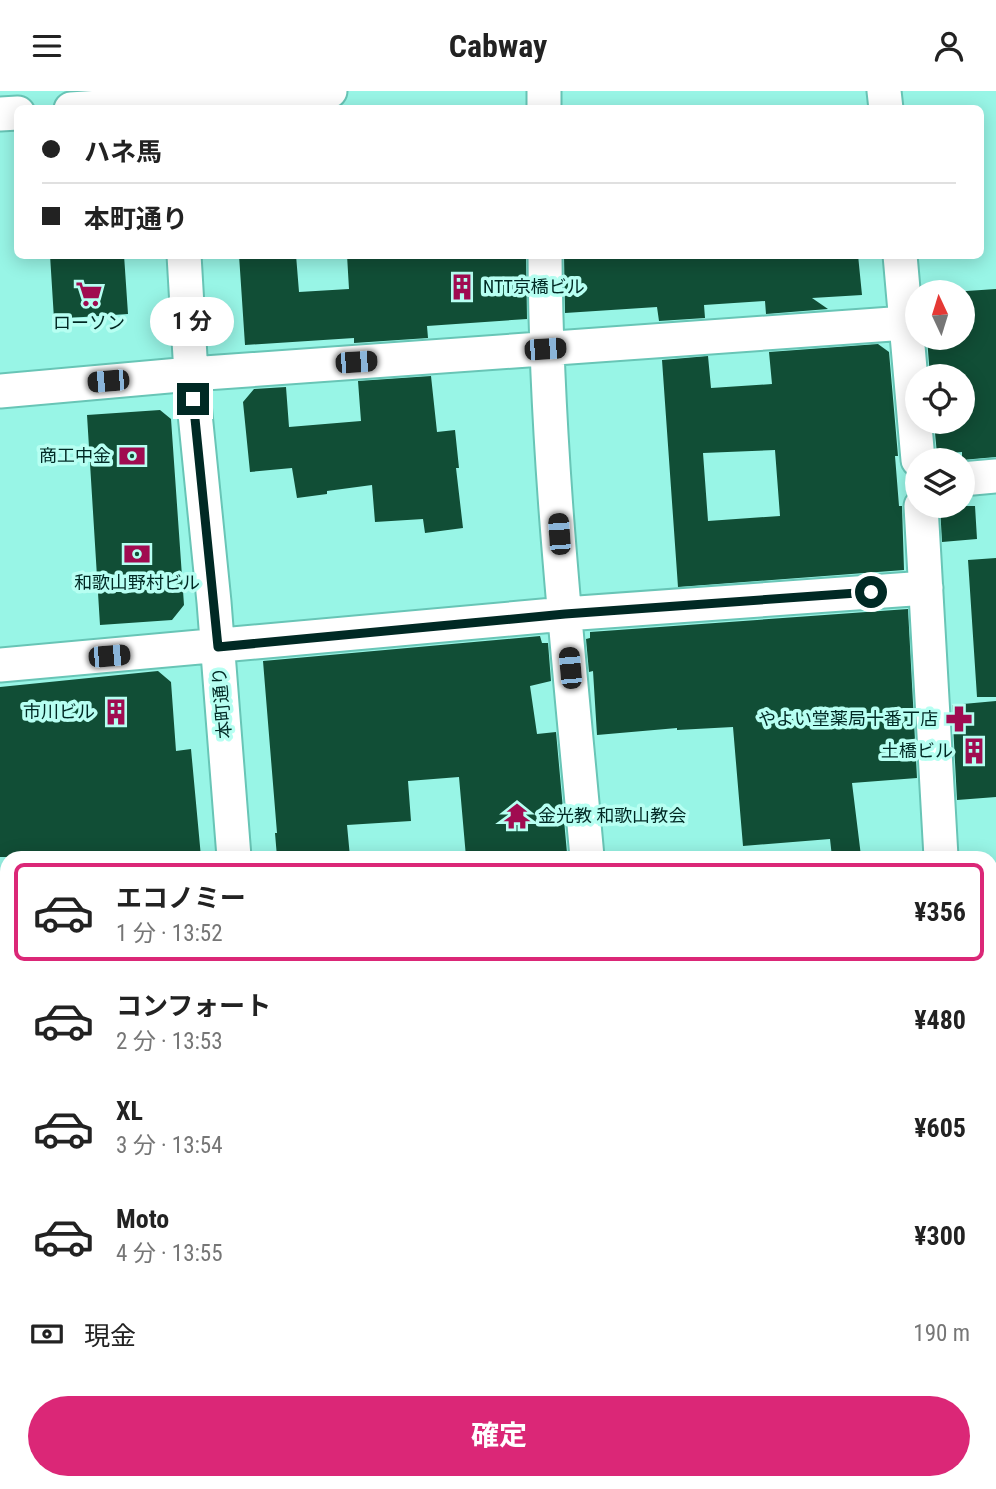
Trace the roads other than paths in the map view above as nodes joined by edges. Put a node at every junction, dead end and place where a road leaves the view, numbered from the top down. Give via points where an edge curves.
1 (330, 91) edge
2 (175, 100) edge
3 (117, 105) edge
4 (184, 259) edge
5 (545, 259) edge
6 (900, 259) edge
7 (905, 312) edge
8 (905, 323) edge
9 (545, 349) junction
10 (908, 350) edge
11 (191, 374) junction
12 (0, 391) edge
13 (917, 448) edge
14 (996, 476) edge
15 (975, 478) edge
16 (923, 518) edge
17 (926, 588) junction
18 (565, 614) junction
19 (218, 647) junction
20 (0, 665) edge
21 (234, 851) edge
22 (586, 851) edge
23 (941, 851) edge

1 - 2 street
2 - 3 street
4 - 11 street, 本町通り
5 - 9 street
6 - 7 street
8 - 9 street
9 - 11 street
9 - 18 street
10 - 13 street
11 - 12 street
11 - 19 street, 本町通り
14 - 15 street
16 - 17 street
17 - 18 street
17 - 23 street
18 - 19 street
18 - 22 street
19 - 20 street
19 - 21 street, 本町通り

